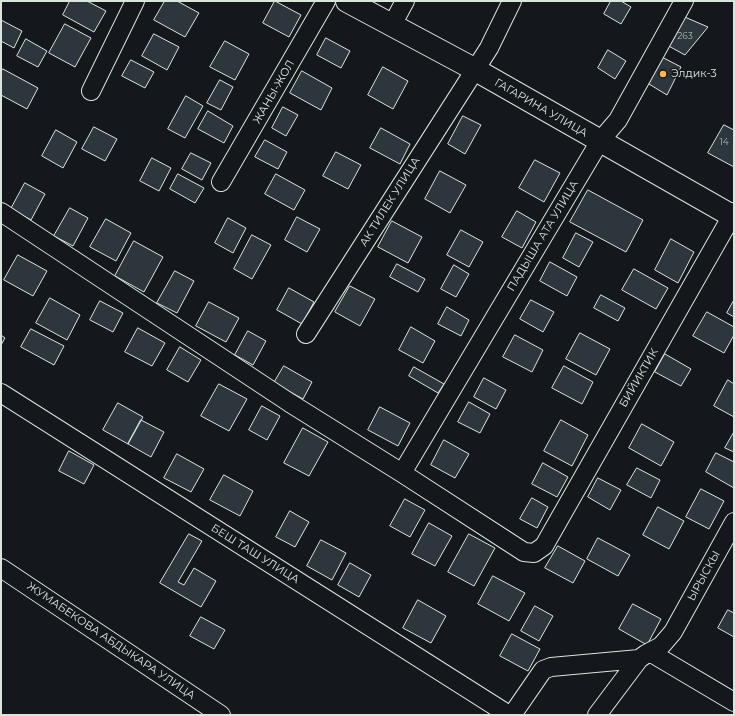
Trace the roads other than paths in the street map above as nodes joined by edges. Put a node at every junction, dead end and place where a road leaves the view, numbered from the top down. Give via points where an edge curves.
1 (135, 1) edge
2 (326, 1) edge
3 (347, 1) edge
4 (405, 1) edge
5 (512, 1) edge
6 (684, 1) edge
7 (392, 25) junction
8 (474, 70) junction
9 (91, 91) dead end
10 (600, 141) junction
11 (221, 182) dead end
12 (1, 212) edge
13 (733, 215) edge
14 (306, 334) dead end
15 (1, 393) edge
16 (402, 473) junction
17 (734, 522) edge
18 (1, 568) edge
19 (643, 656) junction
20 (734, 702) edge
21 (221, 715) edge
22 (509, 715) edge
23 (512, 715) edge
24 (597, 715) edge

1 - 9 street
2 - 11 street, ЖАНЫ-ЖОЛ
3 - 7 main road, ГАГАРИНА УЛИЦА
4 - 7 street
5 - 8 street, АК ТИЛЕК УЛИЦА via 489,48
6 - 10 street, ПАДЫША АТА УЛИЦА via 618,120
7 - 8 main road, ГАГАРИНА УЛИЦА
8 - 10 main road, ГАГАРИНА УЛИЦА
8 - 14 street, АК ТИЛЕК УЛИЦА
10 - 13 main road, ГАГАРИНА УЛИЦА
10 - 16 street, ПАДЫША АТА УЛИЦА
12 - 16 street via 290,403
13 - 16 street, БИЙИКТИК via 544,546 534,552 524,552
15 - 22 street, БЕШ ТАШ УЛИЦА
17 - 19 street, ЫРЫСКЫ via 673,632 661,646
18 - 21 street, ЖУМАБЕКОВА АБДЫКАРА УЛИЦА
19 - 20 street via 653,654
19 - 23 street via 543,670
19 - 24 street

